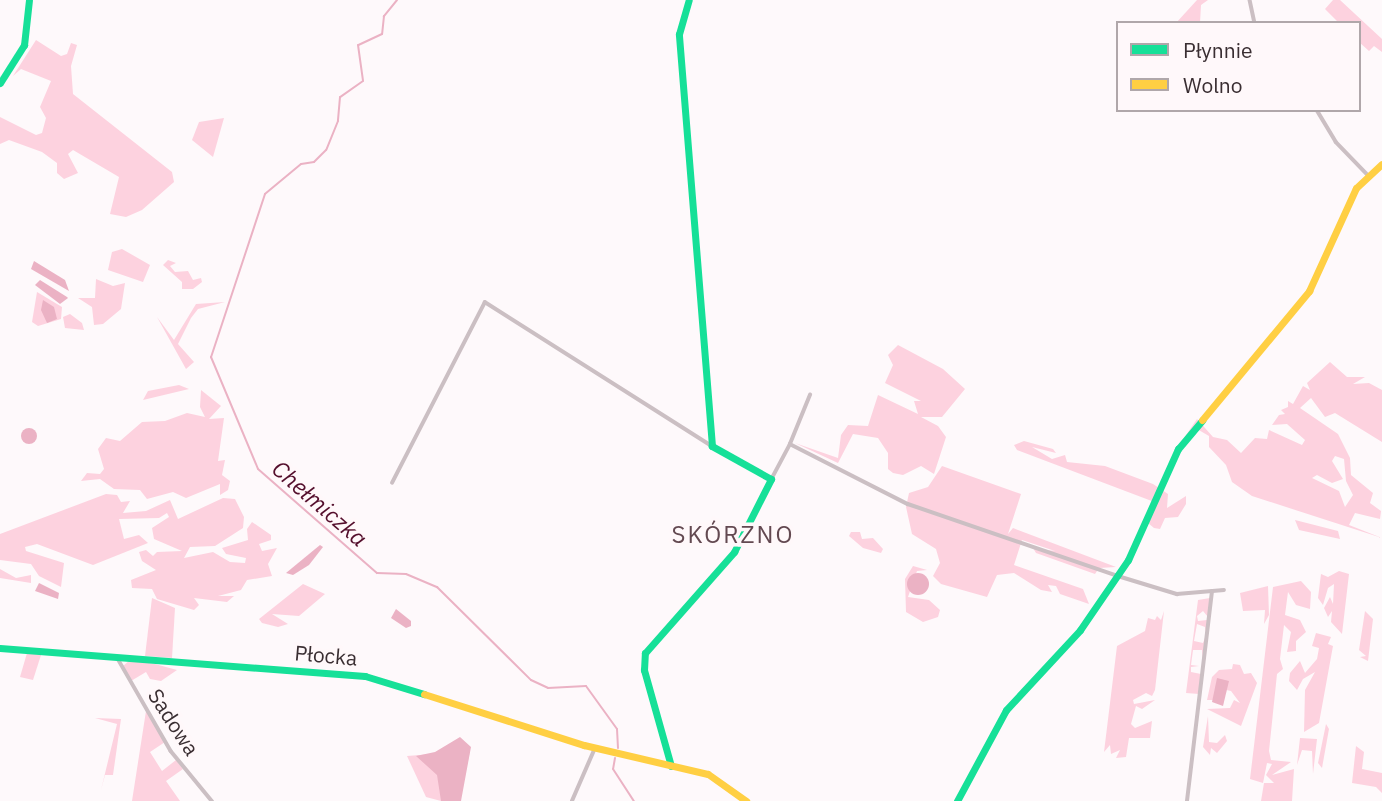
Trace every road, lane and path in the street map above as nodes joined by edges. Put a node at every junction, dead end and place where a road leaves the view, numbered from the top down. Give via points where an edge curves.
1 (29, 0) edge
2 (689, 0) edge
3 (1250, 0) edge
4 (1255, 21) edge
5 (0, 83) edge
6 (1318, 112) edge
7 (1382, 164) edge
8 (1367, 174) junction
9 (810, 395) dead end
10 (790, 444) junction
11 (712, 446) junction
12 (771, 479) junction
13 (392, 483) dead end
14 (1118, 576) junction
15 (1224, 590) dead end
16 (1212, 591) junction
17 (0, 648) edge
18 (117, 657) junction
19 (595, 748) junction
20 (671, 766) junction
21 (212, 801) edge
22 (572, 801) edge
23 (746, 801) edge
24 (957, 801) edge
25 (1187, 801) edge

1 - 5 street via 24,45
2 - 11 street via 679,34
3 - 4 street
6 - 8 street via 1336,142
7 - 8 street
8 - 14 street via 1309,291 1173,457
9 - 10 street
10 - 12 street
10 - 14 street via 908,504
11 - 12 street
11 - 13 street via 485,302
12 - 20 street via 734,552 645,653 644,670
14 - 16 street via 1177,594
14 - 24 street via 1080,630 1006,710
15 - 16 street
16 - 25 street
17 - 18 street, Płocka
18 - 19 street, Płocka via 365,676
18 - 21 street, Sadowa via 171,751
19 - 20 street, Płocka
19 - 22 street
20 - 23 street, Płocka via 718,778

